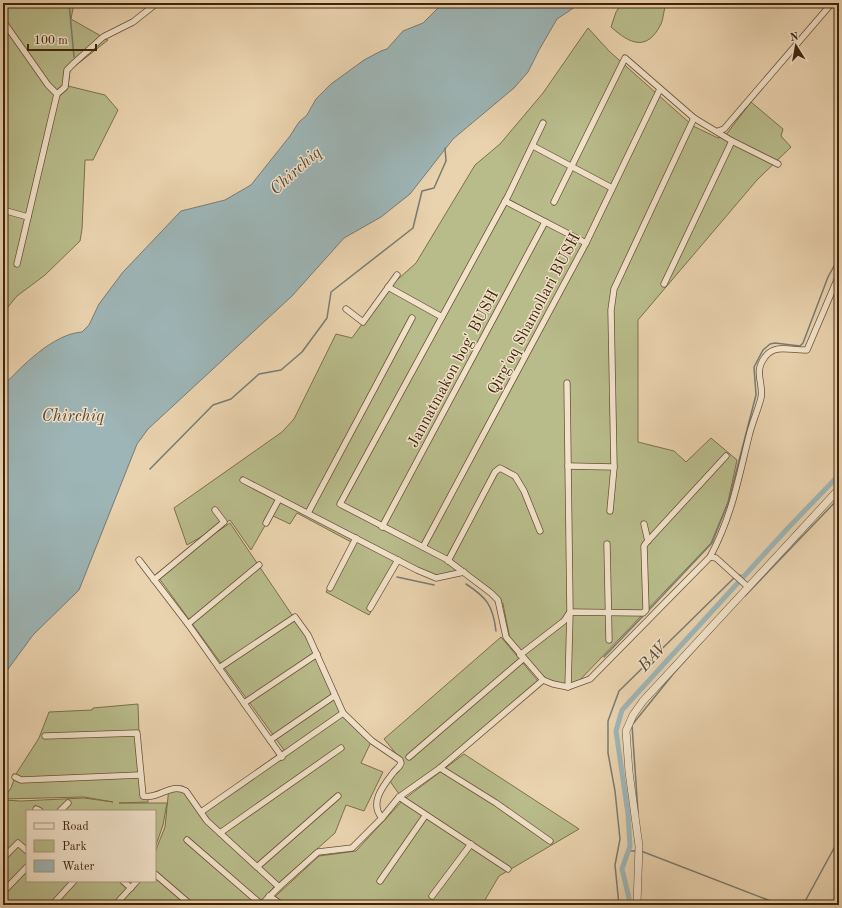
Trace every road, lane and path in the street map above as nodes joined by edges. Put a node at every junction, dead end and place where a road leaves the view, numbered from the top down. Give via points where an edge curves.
1 (157, 3) edge
2 (832, 3) edge
3 (3, 21) edge
4 (660, 89) junction
5 (57, 94) junction
6 (694, 118) junction
7 (543, 123) dead end
8 (718, 131) junction
9 (732, 140) junction
10 (533, 146) junction
11 (778, 164) dead end
12 (573, 167) junction
13 (612, 188) junction
14 (505, 201) junction
15 (554, 202) dead end
16 (3, 210) edge
17 (28, 217) junction
18 (546, 222) junction
19 (586, 243) junction
20 (17, 264) dead end
21 (397, 275) dead end
22 (839, 275) edge
23 (664, 284) dead end
24 (388, 287) junction
25 (346, 309) dead end
26 (442, 317) junction
27 (412, 318) dead end
28 (567, 383) dead end
29 (726, 456) dead end
30 (568, 466) junction
31 (614, 466) junction
32 (244, 480) dead end
33 (839, 489) edge
34 (279, 498) junction
35 (215, 510) dead end
36 (610, 511) dead end
37 (308, 513) junction
38 (266, 523) dead end
39 (644, 524) dead end
40 (382, 527) junction
41 (540, 531) dead end
42 (356, 538) junction
43 (648, 540) junction
44 (607, 544) dead end
45 (423, 547) junction
46 (710, 557) junction
47 (138, 560) dead end
48 (398, 560) junction
49 (448, 561) junction
50 (258, 565) dead end
51 (464, 572) junction
52 (154, 580) junction
53 (746, 585) junction
54 (330, 588) dead end
55 (370, 608) dead end
56 (646, 610) junction
57 (570, 612) junction
58 (609, 613) junction
59 (652, 616) junction
60 (188, 624) junction
61 (609, 640) dead end
62 (317, 654) junction
63 (522, 657) junction
64 (219, 668) junction
65 (544, 680) junction
66 (568, 687) junction
67 (334, 696) junction
68 (244, 703) junction
69 (343, 713) junction
70 (45, 736) dead end
71 (270, 740) junction
72 (341, 748) dead end
73 (282, 757) junction
74 (409, 757) dead end
75 (440, 768) junction
76 (140, 775) junction
77 (15, 777) dead end
78 (338, 796) dead end
79 (399, 797) junction
80 (68, 804) dead end
81 (61, 810) edge
82 (201, 812) junction
83 (425, 816) junction
84 (382, 818) junction
85 (220, 833) junction
86 (187, 840) dead end
87 (550, 841) dead end
88 (471, 844) junction
89 (26, 850) edge
90 (3, 858) edge
91 (256, 867) junction
92 (26, 868) edge
93 (508, 869) dead end
94 (156, 875) edge
95 (380, 881) dead end
96 (73, 882) edge
97 (124, 882) edge
98 (135, 882) edge
99 (279, 887) junction
100 (131, 888) junction
101 (3, 892) edge
102 (269, 896) junction
103 (432, 896) dead end
104 (52, 905) edge
105 (115, 905) edge
106 (191, 905) edge
107 (262, 905) edge
108 (282, 905) edge
109 (637, 905) edge

1 - 5 street via 133,22 104,37 74,63 67,70 65,87
2 - 8 street via 724,129
3 - 5 street
4 - 6 street
4 - 12 street via 625,58
4 - 13 street, Qirg'oq Shamollari BUSH
5 - 17 street
6 - 8 street
6 - 31 street via 614,289 611,310
7 - 10 street
8 - 9 street
9 - 11 street
9 - 23 street
10 - 12 street
10 - 14 street
12 - 13 street
12 - 15 street
13 - 19 street, Qirg'oq Shamollari BUSH
14 - 18 street
14 - 26 street
16 - 17 street
17 - 20 street
18 - 19 street
18 - 40 street, Jannatmakon bog' BUSH
19 - 45 street, Qirg'oq Shamollari BUSH
21 - 24 street
22 - 46 street via 807,350 776,348 765,356 758,370 761,396 749,435 740,480 722,535
24 - 25 street via 363,322
24 - 26 street
26 - 40 street via 340,504
27 - 37 street
28 - 30 street
29 - 43 street
30 - 31 street
30 - 57 street
31 - 36 street
32 - 34 street
33 - 53 street
34 - 37 street
34 - 38 street
35 - 52 street via 224,522
37 - 42 street
39 - 43 street
40 - 45 street
41 - 49 street via 515,476 500,468 495,472
42 - 48 street
42 - 54 street
43 - 56 street via 644,546
44 - 58 street
45 - 49 street
46 - 53 street via 716,558
46 - 59 street
47 - 52 street
48 - 51 street via 436,578
48 - 55 street
49 - 51 street
50 - 60 street
51 - 63 street via 498,600 506,637
52 - 60 street
53 - 109 street via 643,701 628,723 626,731 629,772 639,846
56 - 58 street
56 - 59 street
57 - 58 street
57 - 63 street via 564,621
57 - 66 street
58 - 61 street
59 - 66 street via 590,679
60 - 64 street
62 - 64 street via 295,617
62 - 67 street
62 - 68 street
63 - 65 street
63 - 74 street
64 - 68 street
65 - 66 street
65 - 75 street
67 - 69 street
67 - 71 street
68 - 71 street
69 - 73 street
69 - 84 street via 372,741 400,760 401,763 377,799 376,806
70 - 76 street via 137,733
71 - 73 street
72 - 85 street
73 - 82 street
75 - 79 street
75 - 87 street
76 - 77 street via 21,780
76 - 82 street via 143,796 183,789
78 - 91 street
79 - 83 street
79 - 84 street
80 - 81 street
82 - 85 street
83 - 88 street
83 - 95 street
84 - 99 street via 352,848 318,852
85 - 91 street
86 - 107 street
88 - 93 street
88 - 103 street
89 - 90 street via 18,843
91 - 99 street
92 - 101 street
94 - 106 street
96 - 104 street
97 - 100 street
98 - 100 street
99 - 102 street
100 - 105 street
102 - 107 street
102 - 108 street

